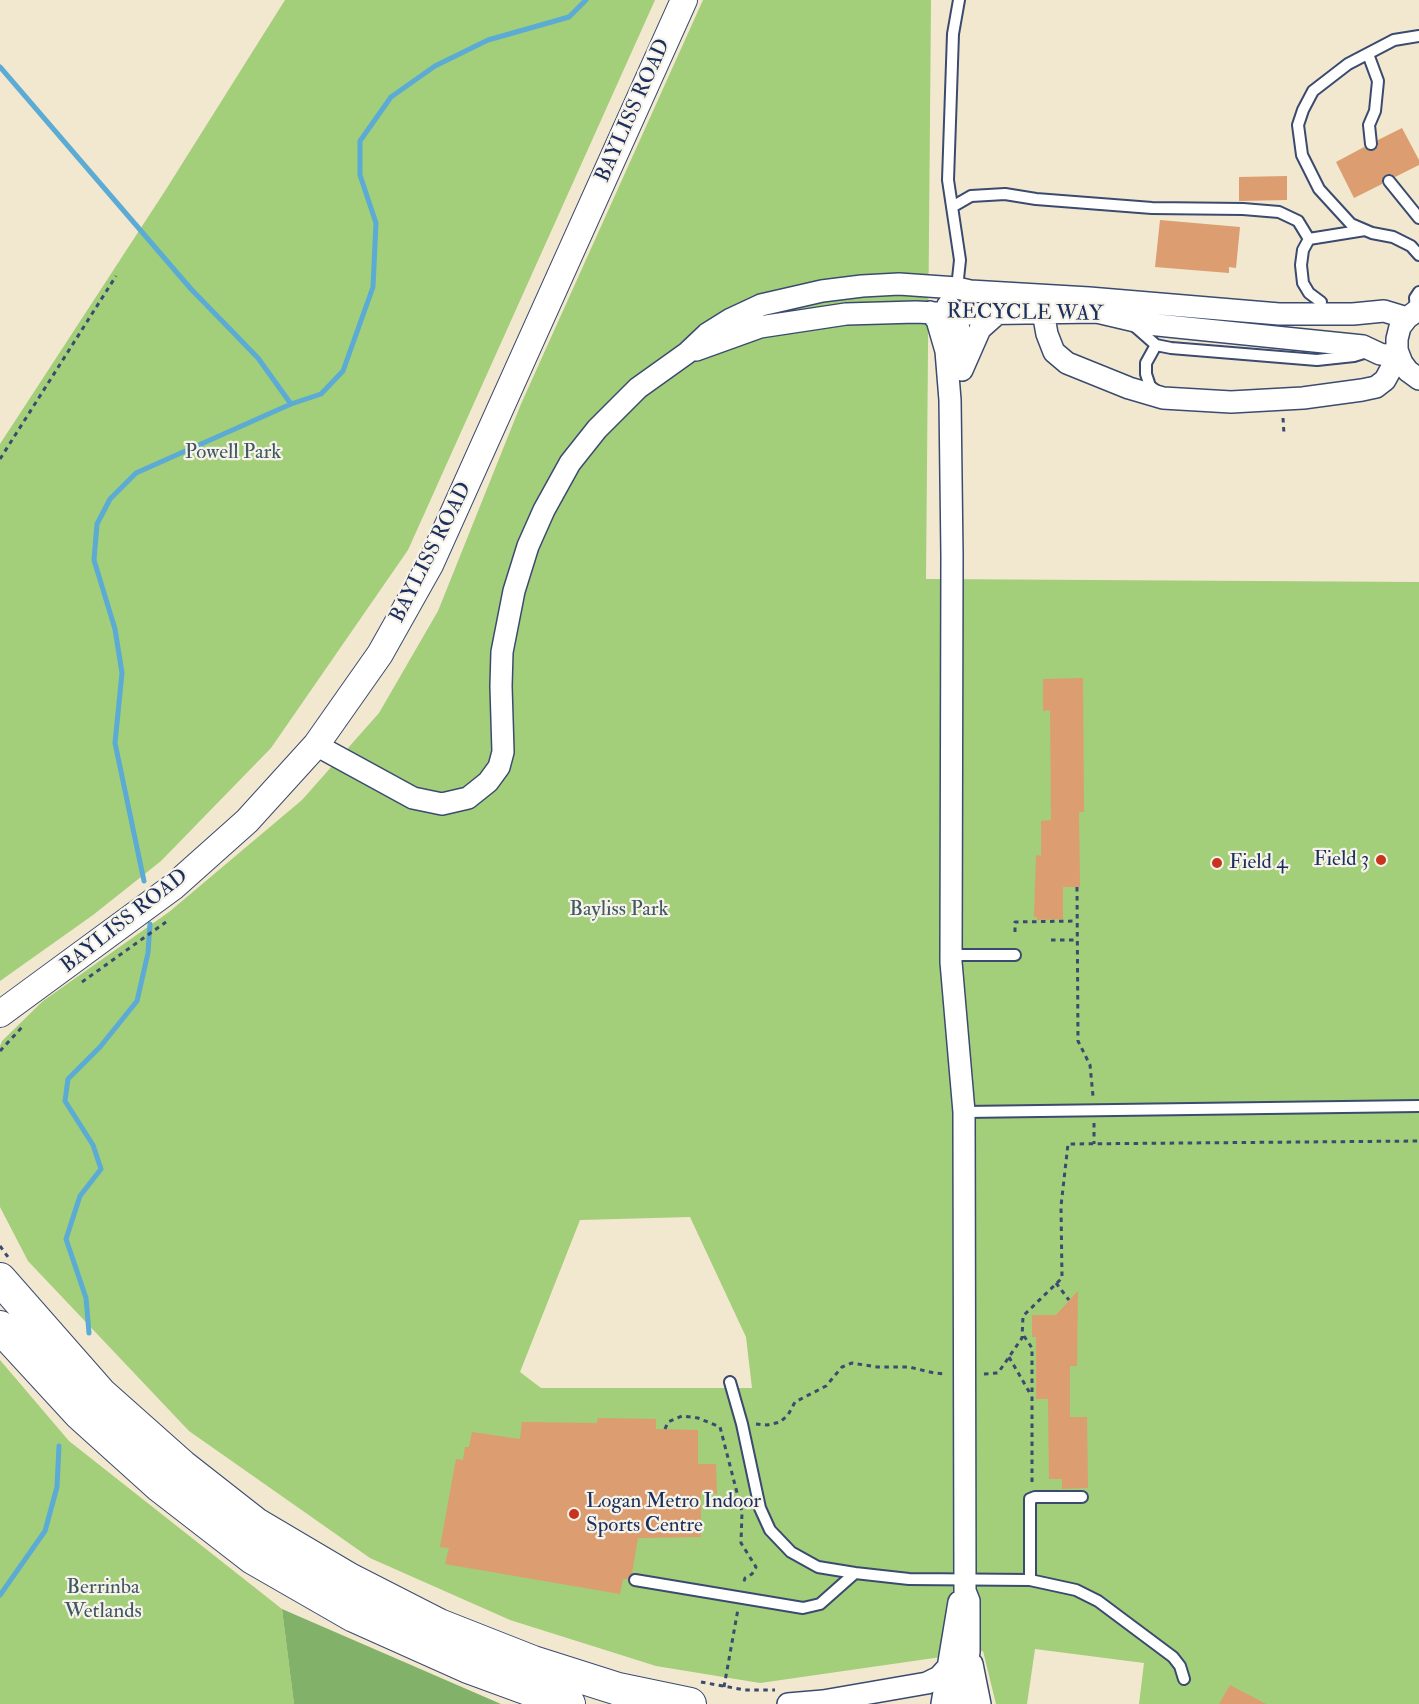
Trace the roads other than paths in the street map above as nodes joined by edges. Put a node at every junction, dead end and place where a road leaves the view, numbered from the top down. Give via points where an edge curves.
1 (684, 0) edge
2 (959, 0) edge
3 (1419, 36) edge
4 (1368, 54) junction
5 (1371, 144) dead end
6 (1389, 181) dead end
7 (952, 207) junction
8 (1419, 218) edge
9 (1365, 230) junction
10 (1309, 239) junction
11 (1419, 255) edge
12 (957, 288) junction
13 (770, 302) junction
14 (1321, 302) junction
15 (1415, 307) edge
16 (1384, 311) junction
17 (930, 312) junction
18 (1043, 312) junction
19 (956, 314) junction
20 (998, 314) junction
21 (1128, 319) junction
22 (1156, 345) junction
23 (1373, 350) junction
24 (687, 353) junction
25 (1401, 360) junction
26 (1419, 379) edge
27 (952, 391) junction
28 (1163, 398) junction
29 (316, 745) junction
30 (1015, 955) dead end
31 (951, 956) junction
32 (27, 995) junction
33 (0, 1014) edge
34 (12, 1025) edge
35 (1419, 1106) edge
36 (964, 1112) junction
37 (7, 1272) edge
38 (0, 1327) edge
39 (730, 1382) dead end
40 (1082, 1497) dead end
41 (855, 1573) junction
42 (635, 1580) dead end
43 (1030, 1580) junction
44 (965, 1584) junction
45 (969, 1652) junction
46 (948, 1667) junction
47 (1184, 1679) dead end
48 (691, 1692) edge
49 (785, 1697) edge
50 (569, 1704) edge
51 (942, 1704) edge
52 (960, 1704) edge
53 (980, 1704) edge

1 - 29 street, BAYLISS ROAD via 430,565 380,654
2 - 7 lane via 953,34 948,169
3 - 4 lane via 1394,40
4 - 5 lane via 1378,81 1375,111 1369,125
4 - 9 lane via 1313,91 1298,125 1302,155 1319,189 1351,224
6 - 8 lane
7 - 10 lane via 971,196 1005,194 1152,208 1279,212 1298,221
7 - 12 lane via 960,260
9 - 10 lane
9 - 11 lane via 1393,237
10 - 14 lane via 1303,250 1303,283
12 - 13 street, RECYCLE WAY via 862,286
12 - 14 street via 1038,281
12 - 16 street via 1280,314
13 - 19 street via 874,297 935,299 945,302
13 - 24 street, RECYCLE WAY via 731,319
14 - 16 street
15 - 16 street
15 - 25 street via 1400,327 1397,350
17 - 19 street, RECYCLE WAY
17 - 24 street, RECYCLE WAY via 846,314 760,327
17 - 27 street via 937,320
18 - 20 street, RECYCLE WAY
18 - 21 street, RECYCLE WAY via 1097,312
18 - 28 street via 1054,352 1067,363
19 - 20 street, RECYCLE WAY
19 - 27 street via 959,334
20 - 27 street via 980,329
21 - 22 lane
21 - 23 street, RECYCLE WAY
22 - 23 lane via 1317,360
22 - 28 lane via 1146,363 1146,374 1150,386
23 - 25 street, RECYCLE WAY
24 - 29 street, RECYCLE WAY via 638,388 597,429 570,463 544,510 513,591 502,652 503,752 499,767 488,782 468,798 442,804 413,798
25 - 26 street
25 - 28 street via 1376,387 1362,390 1231,402
27 - 31 street
29 - 32 street, BAYLISS ROAD via 247,821 173,887
30 - 31 lane
31 - 36 street
32 - 33 street, BAYLISS ROAD
32 - 34 street, BAYLISS ROAD
35 - 36 lane
36 - 44 street
37 - 48 main road via 101,1394 182,1466 256,1524 348,1579 439,1625 618,1689
38 - 50 main road via 79,1413 160,1486 253,1558 354,1616 468,1667
39 - 41 lane via 760,1509 770,1530 791,1552 818,1567
40 - 43 lane via 1030,1499
41 - 42 lane via 820,1604 803,1608
41 - 44 lane
43 - 44 lane
43 - 47 lane via 1076,1590 1098,1601 1173,1657
44 - 45 street
44 - 46 street
45 - 52 street
45 - 53 street
46 - 49 street via 927,1683 823,1701
46 - 51 street

